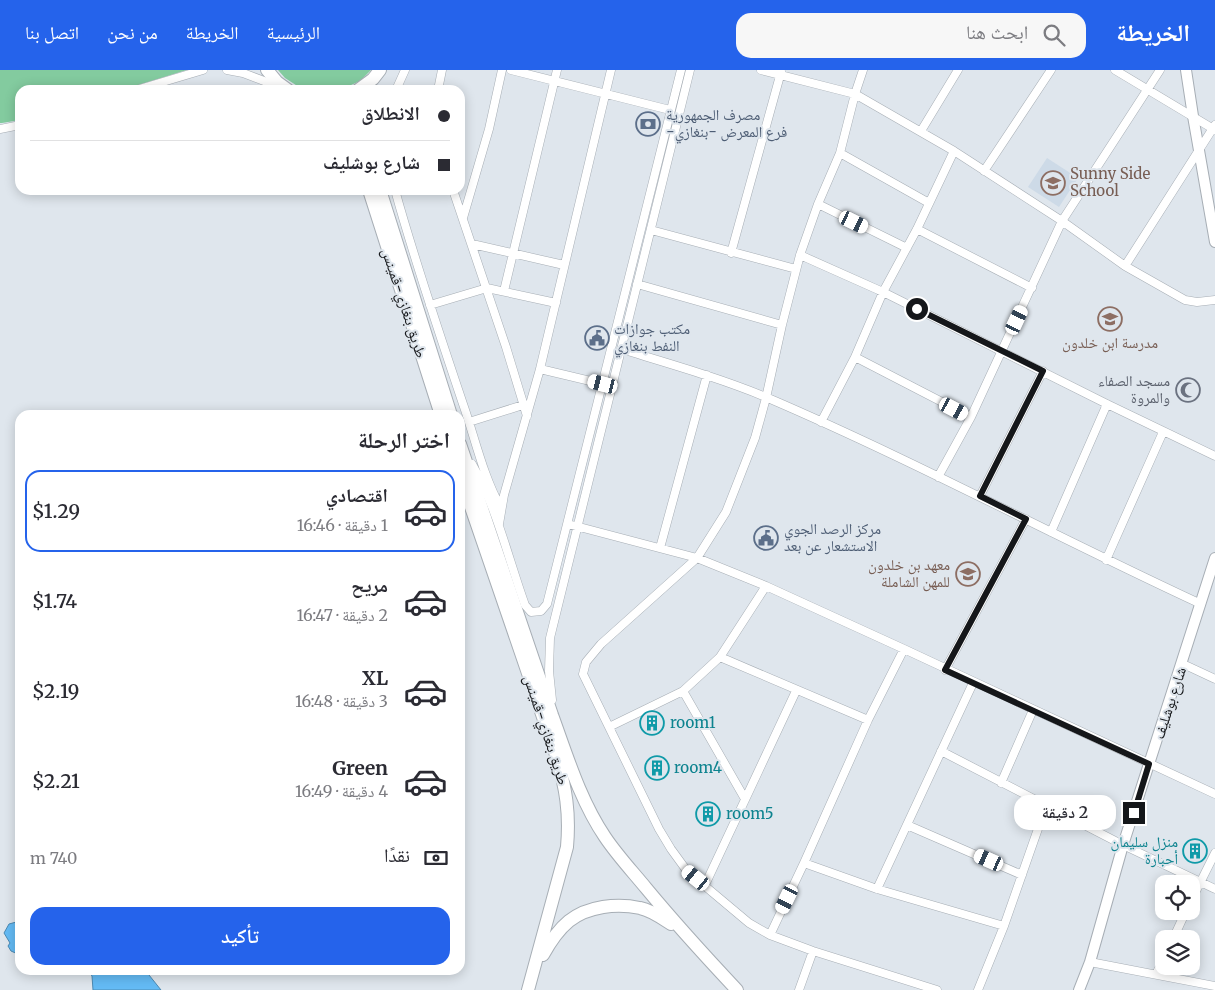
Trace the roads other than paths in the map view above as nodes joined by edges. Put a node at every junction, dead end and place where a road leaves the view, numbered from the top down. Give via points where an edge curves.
1 (203, 70) edge
2 (227, 70) edge
3 (266, 70) edge
4 (381, 70) edge
5 (405, 70) edge
6 (442, 70) edge
7 (502, 70) edge
8 (511, 70) edge
9 (557, 70) edge
10 (611, 70) edge
11 (681, 70) edge
12 (690, 70) edge
13 (761, 70) edge
14 (863, 70) edge
15 (958, 70) edge
16 (1051, 70) edge
17 (1115, 70) edge
18 (1160, 70) edge
19 (1186, 70) edge
20 (780, 72) edge
21 (554, 80) junction
22 (153, 85) edge
23 (274, 85) edge
24 (281, 85) edge
25 (365, 85) edge
26 (378, 85) edge
27 (398, 85) edge
28 (439, 85) edge
29 (1146, 90) junction
30 (605, 93) junction
31 (855, 94) junction
32 (670, 110) junction
33 (1193, 116) junction
34 (15, 126) edge
35 (1214, 128) edge
36 (0, 129) edge
37 (921, 131) junction
38 (1199, 150) junction
39 (954, 151) junction
40 (840, 153) junction
41 (984, 171) junction
42 (651, 187) junction
43 (661, 191) junction
44 (371, 195) edge
45 (382, 195) edge
46 (397, 195) edge
47 (455, 195) edge
48 (929, 203) junction
49 (818, 204) junction
50 (646, 206) junction
51 (656, 209) junction
52 (463, 218) junction
53 (1062, 221) junction
54 (917, 229) junction
55 (651, 230) junction
56 (1215, 242) edge
57 (472, 244) junction
58 (908, 248) junction
59 (731, 252) junction
60 (512, 254) junction
61 (800, 255) junction
62 (564, 265) junction
63 (1125, 266) junction
64 (796, 269) junction
65 (637, 284) junction
66 (486, 288) junction
67 (1032, 288) junction
68 (504, 291) junction
69 (883, 292) junction
70 (1215, 300) edge
71 (556, 303) junction
72 (430, 305) junction
73 (782, 325) junction
74 (621, 349) junction
75 (1002, 352) junction
76 (855, 357) junction
77 (540, 369) junction
78 (1043, 371) junction
79 (706, 375) junction
80 (603, 384) junction
81 (766, 398) junction
82 (1107, 404) junction
83 (524, 405) junction
84 (438, 410) edge
85 (449, 410) edge
86 (527, 416) junction
87 (970, 417) junction
88 (469, 422) junction
89 (820, 422) junction
90 (1163, 432) junction
91 (465, 453) edge
92 (1215, 456) edge
93 (465, 458) edge
94 (938, 477) junction
95 (465, 490) edge
96 (980, 496) junction
97 (501, 508) junction
98 (1026, 519) junction
99 (498, 524) junction
100 (568, 524) junction
101 (578, 527) junction
102 (1051, 532) junction
103 (660, 548) junction
104 (697, 558) junction
105 (1215, 559) edge
106 (1106, 560) junction
107 (766, 586) junction
108 (1201, 604) junction
109 (904, 649) junction
110 (720, 657) junction
111 (1182, 664) junction
112 (945, 670) junction
113 (1215, 679) edge
114 (973, 683) junction
115 (683, 691) junction
116 (796, 691) junction
117 (1033, 710) junction
118 (552, 714) junction
119 (868, 720) junction
120 (609, 727) junction
121 (942, 751) junction
122 (1149, 764) junction
123 (1001, 783) junction
124 (1214, 791) edge
125 (745, 799) junction
126 (1046, 806) junction
127 (907, 825) junction
128 (1123, 846) junction
129 (1215, 853) edge
130 (804, 863) junction
131 (1022, 874) junction
132 (1185, 875) edge
133 (1200, 882) joint
134 (705, 885) junction
135 (876, 889) junction
136 (1215, 889) edge
137 (1004, 926) junction
138 (685, 935) junction
139 (770, 935) junction
140 (813, 951) junction
141 (1090, 962) junction
142 (534, 971) junction
143 (1155, 974) edge
144 (1161, 975) edge
145 (1215, 986) edge
146 (528, 990) edge
147 (737, 990) edge
148 (800, 990) edge
149 (937, 990) edge
150 (978, 990) edge
151 (1079, 990) edge

1 - 22 street
2 - 23 street
3 - 24 main road
4 - 25 main road
4 - 26 main road
5 - 27 street
6 - 28 street
7 - 52 street
8 - 21 street
9 - 21 street
10 - 30 street
11 - 32 street
12 - 43 street
13 - 20 street
14 - 31 street
15 - 37 street
16 - 41 street
17 - 29 street
18 - 29 street
19 - 33 street
20 - 31 street
20 - 59 street
21 - 30 street
21 - 60 street
29 - 33 street
29 - 53 street
30 - 32 street
30 - 62 street
31 - 37 street
31 - 40 street
32 - 42 street
33 - 35 street
33 - 38 street
34 - 36 street
35 - 38 street
37 - 39 street
38 - 56 street
38 - 63 street
39 - 41 street
39 - 48 street
40 - 48 street
40 - 49 street
41 - 53 street
42 - 43 street
42 - 50 street
43 - 51 street
44 - 84 main road, طريق بنغازي-قمينس
45 - 85 main road
46 - 72 street
47 - 52 street
48 - 54 street
49 - 58 street
49 - 61 street
50 - 51 street
50 - 80 street
51 - 55 street
52 - 57 street
53 - 63 street
53 - 67 street
54 - 58 street
54 - 67 street
55 - 59 street
55 - 65 street
57 - 60 street
57 - 66 street
58 - 69 street
59 - 64 street
60 - 62 street
60 - 68 street
61 - 64 street
61 - 69 street
62 - 71 street
63 - 70 street via 1185,300
64 - 73 street
65 - 73 street
65 - 74 street
66 - 68 street
66 - 72 street
66 - 83 street
67 - 75 street
68 - 71 street
69 - 75 street
69 - 76 street
71 - 77 street
72 - 88 street
73 - 81 street
74 - 79 street
74 - 101 street
75 - 78 street
75 - 87 street
76 - 87 street
76 - 89 street
77 - 80 street
77 - 86 street
78 - 82 street
78 - 96 street
79 - 81 street
79 - 103 street
80 - 100 street
81 - 89 street
81 - 104 street via 755,438 726,512
82 - 90 street
82 - 102 street
83 - 86 street
83 - 88 street
86 - 97 street
87 - 94 street
88 - 97 street
89 - 94 street
90 - 92 street
90 - 106 street
91 - 99 street
93 - 118 main road
94 - 96 street
95 - 142 main road, طريق بنغازي-قمينس via 556,755 568,805 567,847
96 - 98 street
97 - 99 street
98 - 102 street
98 - 112 street
99 - 100 street via 525,605 534,613 546,607
100 - 101 street
101 - 103 street
101 - 118 street via 550,638 548,666
102 - 106 street
103 - 104 street
104 - 107 street
104 - 120 street via 610,636 586,662 584,674
105 - 108 street, شارع بوشليف
106 - 108 street
107 - 109 street
107 - 110 street
108 - 111 street, شارع بوشليف
109 - 112 street
109 - 119 street
110 - 115 street
110 - 116 street
111 - 113 street
111 - 122 street, شارع بوشليف
112 - 114 street
114 - 117 street
114 - 121 street
115 - 120 street
115 - 125 street
116 - 119 street
116 - 125 street
117 - 122 street
117 - 123 street
118 - 138 main road via 590,812 605,837
119 - 130 street
120 - 134 street via 671,850 687,871
121 - 123 street
121 - 127 street
122 - 124 street
122 - 128 street, شارع بوشليف
123 - 126 street
125 - 134 street
126 - 128 street
126 - 131 street
127 - 131 street
127 - 135 street
128 - 132 street
128 - 141 street, شارع بوشليف
129 - 133 street
130 - 135 street
130 - 139 street
131 - 137 street
133 - 136 street
134 - 139 street via 749,923
135 - 137 street
137 - 150 street
138 - 142 main road via 641,908 616,905 590,910 570,920 553,938
138 - 147 main road
139 - 140 street
140 - 148 street
140 - 149 street
141 - 143 street
141 - 151 street, شارع بوشليف
142 - 146 main road, طريق بنغازي-قمينس
144 - 145 street

